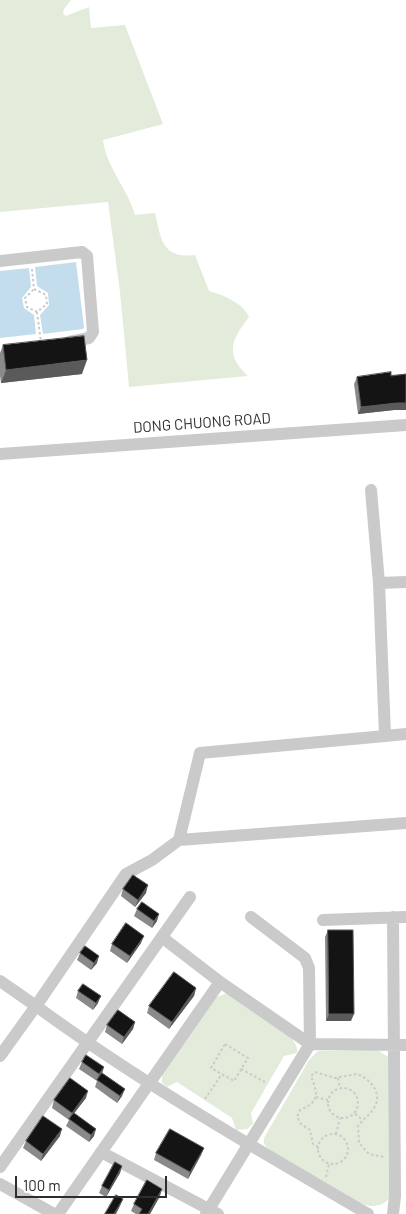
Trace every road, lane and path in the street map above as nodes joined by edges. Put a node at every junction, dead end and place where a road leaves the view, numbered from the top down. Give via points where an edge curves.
1 (31, 258) junction
2 (0, 261) edge
3 (34, 289) junction
4 (37, 312) junction
5 (42, 346) joint
6 (406, 425) edge
7 (0, 454) edge
8 (371, 490) dead end
9 (379, 582) junction
10 (406, 582) edge
11 (406, 734) edge
12 (385, 736) junction
13 (406, 823) edge
14 (179, 840) junction
15 (190, 897) dead end
16 (251, 916) dead end
17 (400, 917) edge
18 (323, 920) dead end
19 (163, 938) junction
20 (0, 981) edge
21 (220, 982) junction
22 (36, 1006) junction
23 (87, 1044) junction
24 (310, 1044) junction
25 (400, 1045) edge
26 (0, 1056) edge
27 (241, 1069) junction
28 (222, 1074) junction
29 (338, 1078) junction
30 (265, 1082) dead end
31 (148, 1083) junction
32 (340, 1088) junction
33 (316, 1098) junction
34 (205, 1099) dead end
35 (328, 1100) junction
36 (354, 1113) junction
37 (340, 1118) junction
38 (363, 1120) junction
39 (336, 1134) junction
40 (249, 1145) junction
41 (318, 1147) junction
42 (101, 1152) junction
43 (389, 1156) dead end
44 (329, 1164) junction
45 (0, 1167) edge
46 (325, 1180) dead end
47 (0, 1184) edge
48 (212, 1213) edge
49 (54, 1214) edge
50 (58, 1214) edge
51 (368, 1214) edge
52 (393, 1214) edge

1 - 2 street
1 - 3 path
1 - 5 street via 82,252 87,259 94,328 92,336 85,340
3 - 4 path via 25,298 26,307
3 - 4 path via 46,295 47,304
4 - 5 path
6 - 7 street, DONG CHUONG ROAD
8 - 9 street
9 - 10 street
9 - 12 street
11 - 12 street
12 - 14 street via 200,752
13 - 14 street
14 - 22 street via 126,874
15 - 19 street
16 - 24 street via 305,958 309,968
17 - 18 street
17 - 25 street
19 - 21 street
19 - 23 street
20 - 22 street
21 - 24 street
21 - 31 street
22 - 23 street
22 - 26 street
23 - 31 street
23 - 45 street
24 - 25 street
24 - 40 street
25 - 52 street
27 - 28 path via 234,1081
27 - 28 path via 248,1058 224,1044 211,1068
27 - 30 path
28 - 34 path
29 - 32 path
29 - 33 path via 315,1072 311,1076
29 - 38 path via 357,1074 366,1077 375,1089 374,1108
31 - 40 street
31 - 42 street
32 - 35 path via 333,1091
32 - 36 path via 351,1090 357,1097 358,1106
33 - 35 path
33 - 41 path via 297,1116 301,1124 310,1130 313,1144
35 - 37 path via 331,1113
36 - 37 path
36 - 38 path
37 - 39 path
38 - 43 path via 357,1131 360,1146 369,1154
39 - 41 path via 322,1138
39 - 44 path via 347,1143 348,1152 343,1161
40 - 48 street
40 - 51 street
41 - 44 path via 321,1160
42 - 48 street
42 - 50 street
44 - 46 path
47 - 49 street

